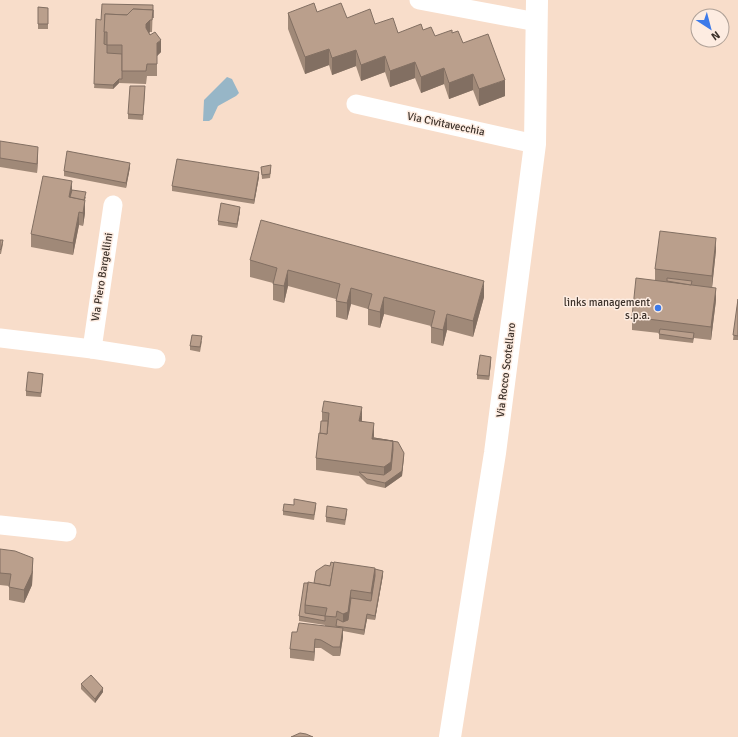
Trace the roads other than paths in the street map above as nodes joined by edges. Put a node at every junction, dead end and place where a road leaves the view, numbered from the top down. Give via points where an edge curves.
1 (419, 0) edge
2 (537, 0) edge
3 (537, 22) junction
4 (356, 104) dead end
5 (535, 144) junction
6 (113, 205) dead end
7 (0, 338) edge
8 (92, 349) junction
9 (156, 359) dead end
10 (0, 525) edge
11 (67, 532) dead end
12 (450, 737) edge

1 - 3 street
2 - 3 street, Via Rocco Scotellaro
3 - 5 street, Via Rocco Scotellaro
4 - 5 street, Via Civitavecchia
5 - 12 street, Via Rocco Scotellaro via 496,453
6 - 8 street, Via Piero Bargellini
7 - 8 street
8 - 9 street
10 - 11 street

